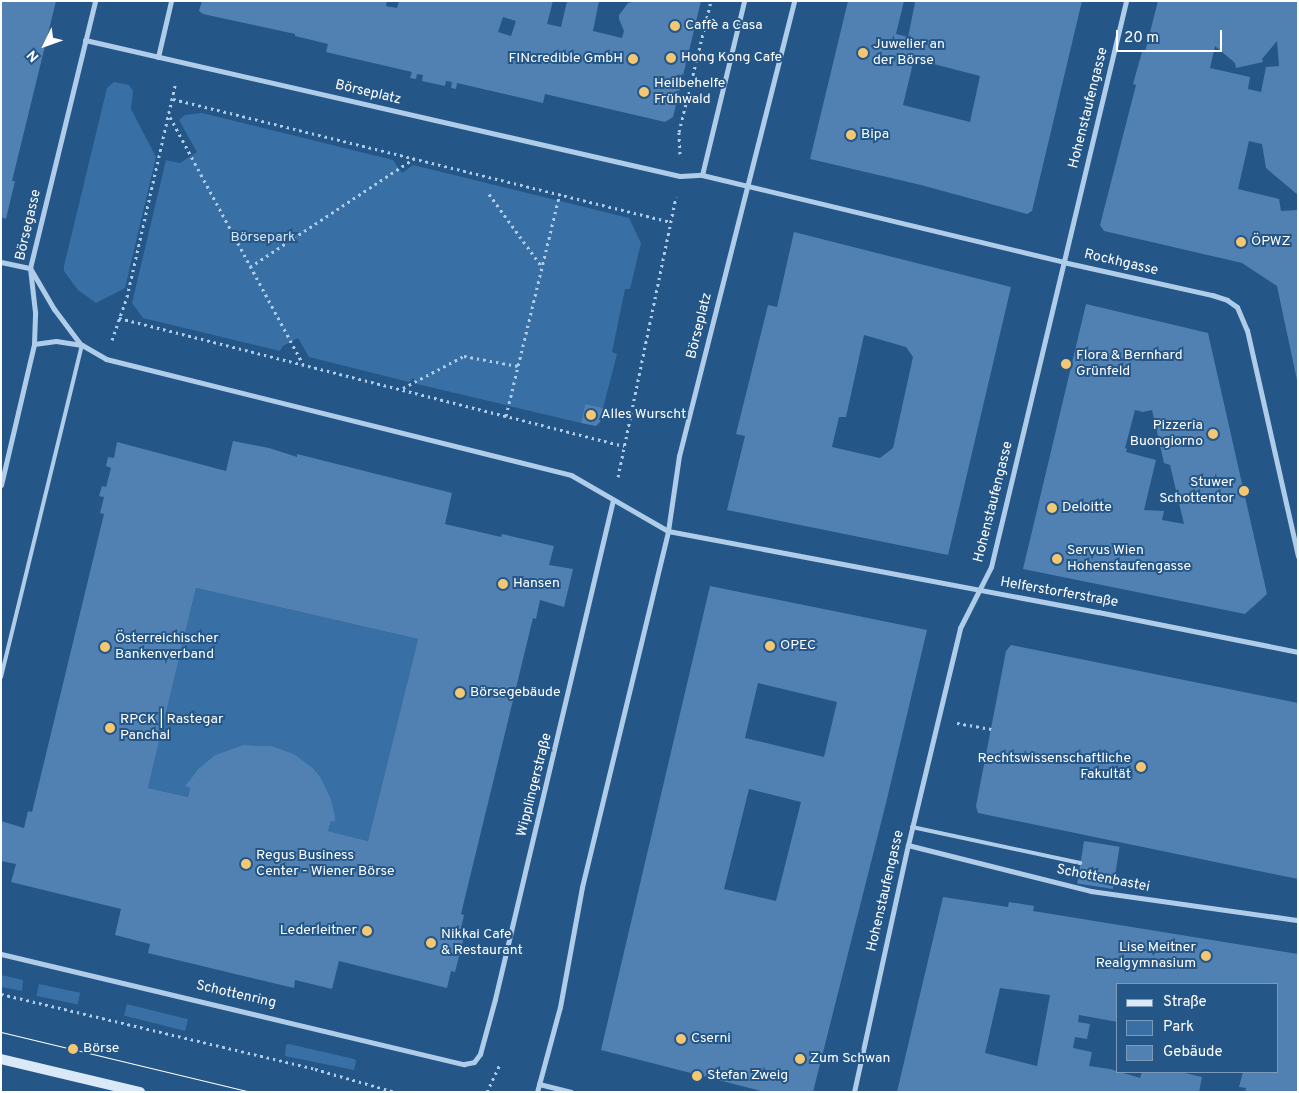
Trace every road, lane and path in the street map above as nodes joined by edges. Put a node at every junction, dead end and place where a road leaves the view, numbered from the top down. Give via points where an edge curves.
1 (95, 1) edge
2 (171, 1) edge
3 (711, 1) edge
4 (744, 1) edge
5 (794, 1) edge
6 (1126, 1) edge
7 (85, 40) junction
8 (158, 57) junction
9 (170, 116) junction
10 (416, 157) junction
11 (702, 175) junction
12 (680, 176) junction
13 (749, 187) junction
14 (560, 193) junction
15 (489, 194) dead end
16 (671, 222) junction
17 (1, 262) edge
18 (1063, 262) junction
19 (250, 267) junction
20 (542, 267) junction
21 (30, 268) junction
22 (120, 318) junction
23 (34, 344) junction
24 (82, 345) junction
25 (106, 360) junction
26 (303, 364) junction
27 (518, 366) junction
28 (402, 389) junction
29 (506, 416) junction
30 (624, 446) junction
31 (1, 485) edge
32 (613, 500) junction
33 (668, 532) junction
34 (1298, 556) edge
35 (980, 590) junction
36 (1298, 652) edge
37 (1, 677) edge
38 (939, 720) junction
39 (991, 729) dead end
40 (912, 827) junction
41 (908, 844) junction
42 (1080, 863) dead end
43 (1298, 920) edge
44 (1, 954) edge
45 (1, 994) edge
46 (1, 1059) edge
47 (464, 1064) joint
48 (539, 1084) junction
49 (140, 1092) edge
50 (395, 1092) edge
51 (537, 1092) edge
52 (571, 1092) edge
53 (854, 1092) edge

1 - 7 street, Börsegasse
2 - 8 street
3 - 12 path via 679,132
4 - 11 street
5 - 13 street
6 - 18 street, Hohenstaufengasse
7 - 8 street, Börseplatz
7 - 21 street, Börsegasse
8 - 12 street, Börseplatz
9 - 10 path via 173,99
9 - 19 path
9 - 22 path
10 - 14 path
10 - 19 path
11 - 12 street, Börseplatz
11 - 13 street, Börseplatz
12 - 16 path
13 - 18 street, Rockhgasse
13 - 33 street, Börseplatz via 680,456
14 - 16 path
14 - 20 path
15 - 20 path
16 - 30 path
17 - 21 street
18 - 34 street, Rockhgasse via 1212,295 1237,307 1246,330
18 - 35 street, Hohenstaufengasse via 991,567
19 - 26 path
20 - 27 path
21 - 23 street, Börsegasse via 36,312
21 - 24 street via 54,310
22 - 25 path
22 - 26 path
23 - 24 street via 56,340
23 - 31 street, Börsegasse
24 - 25 street
24 - 37 lane
25 - 32 street via 571,475
26 - 28 path
27 - 28 path via 464,356
27 - 29 path
28 - 29 path
29 - 30 path
30 - 32 path
32 - 33 street
32 - 47 street, Wipplingerstraße via 495,999 480,1054 474,1062
33 - 35 street, Helferstorferstraße
33 - 48 street via 582,887 560,1007
35 - 36 street, Helferstorferstraße
35 - 38 street, Hohenstaufengasse via 960,628
38 - 39 path
38 - 40 street, Hohenstaufengasse
40 - 41 street, Hohenstaufengasse
40 - 42 lane
41 - 43 street, Schottenbastei via 1091,891
41 - 53 street, Hohenstaufengasse
44 - 47 street, Schottenring
45 - 50 path via 315,1069
46 - 49 main road
48 - 51 street
48 - 52 street

